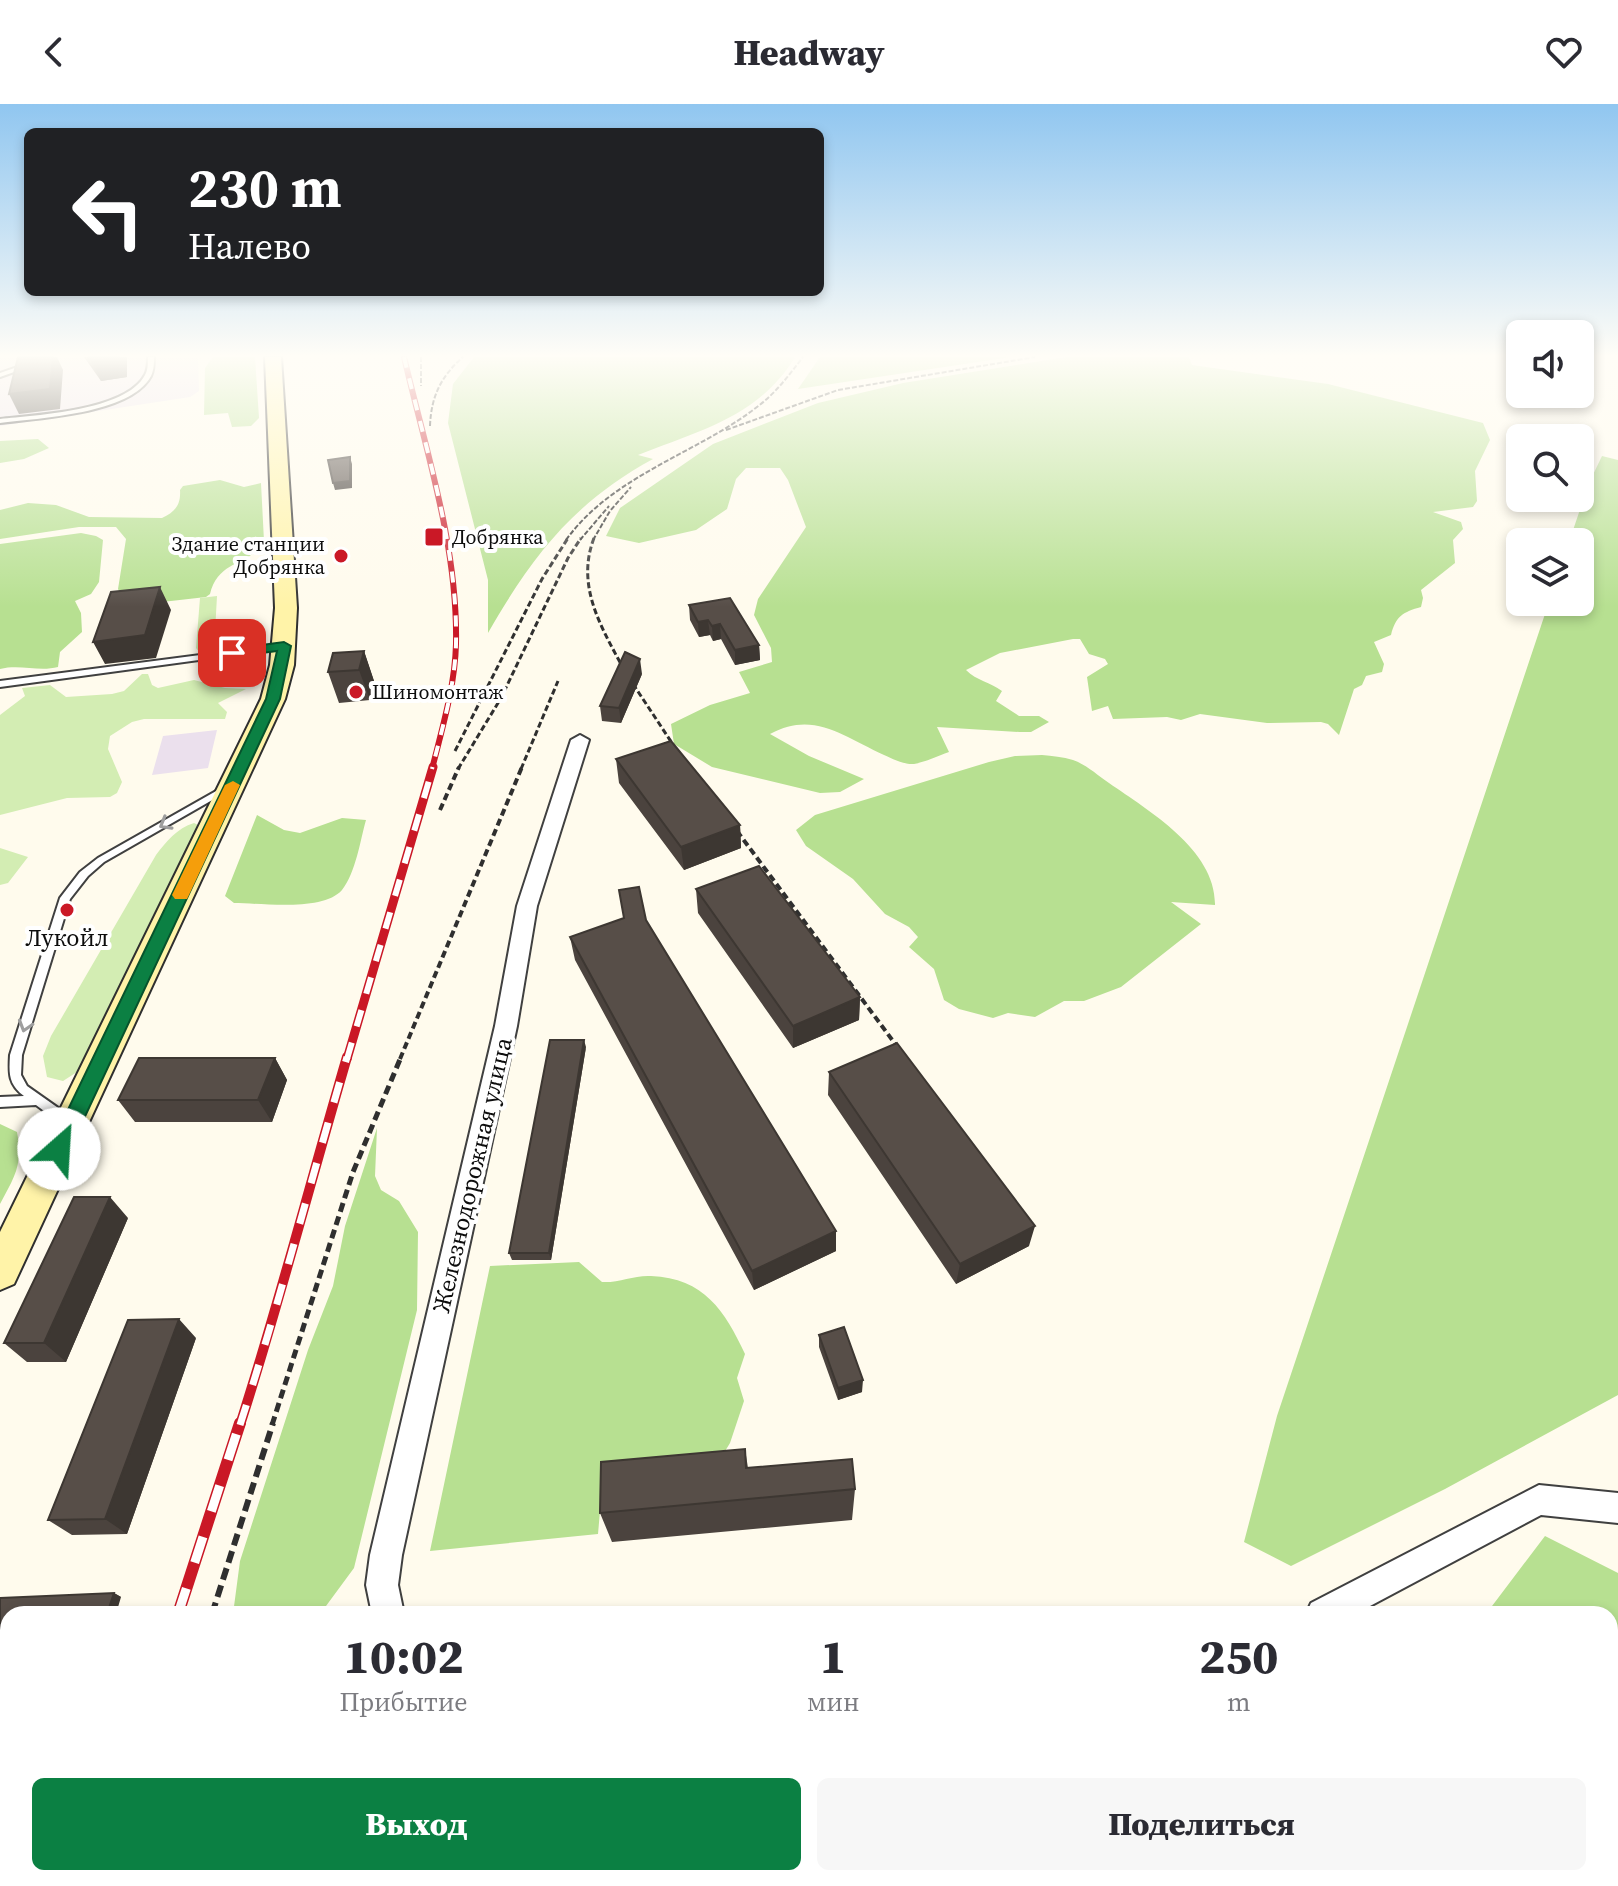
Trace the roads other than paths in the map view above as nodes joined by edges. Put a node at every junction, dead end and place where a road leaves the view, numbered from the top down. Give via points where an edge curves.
1 (277, 440) edge
2 (284, 646) junction
3 (0, 684) edge
4 (580, 740) dead end
5 (233, 785) junction
6 (37, 1100) junction
7 (0, 1102) edge
8 (71, 1124) junction
9 (0, 1272) edge
10 (1614, 1509) edge
11 (386, 1606) edge
12 (1337, 1606) edge

1 - 2 street
2 - 3 lane
2 - 5 street via 273,699
4 - 11 street, Железнодорожная улица via 527,906 506,1026 386,1555 382,1585
5 -> 6 lane via 101,860 65,898 16,1055 15,1076
5 - 8 street
6 - 7 lane
6 - 8 lane
8 - 9 street
10 - 12 street via 1539,1500

